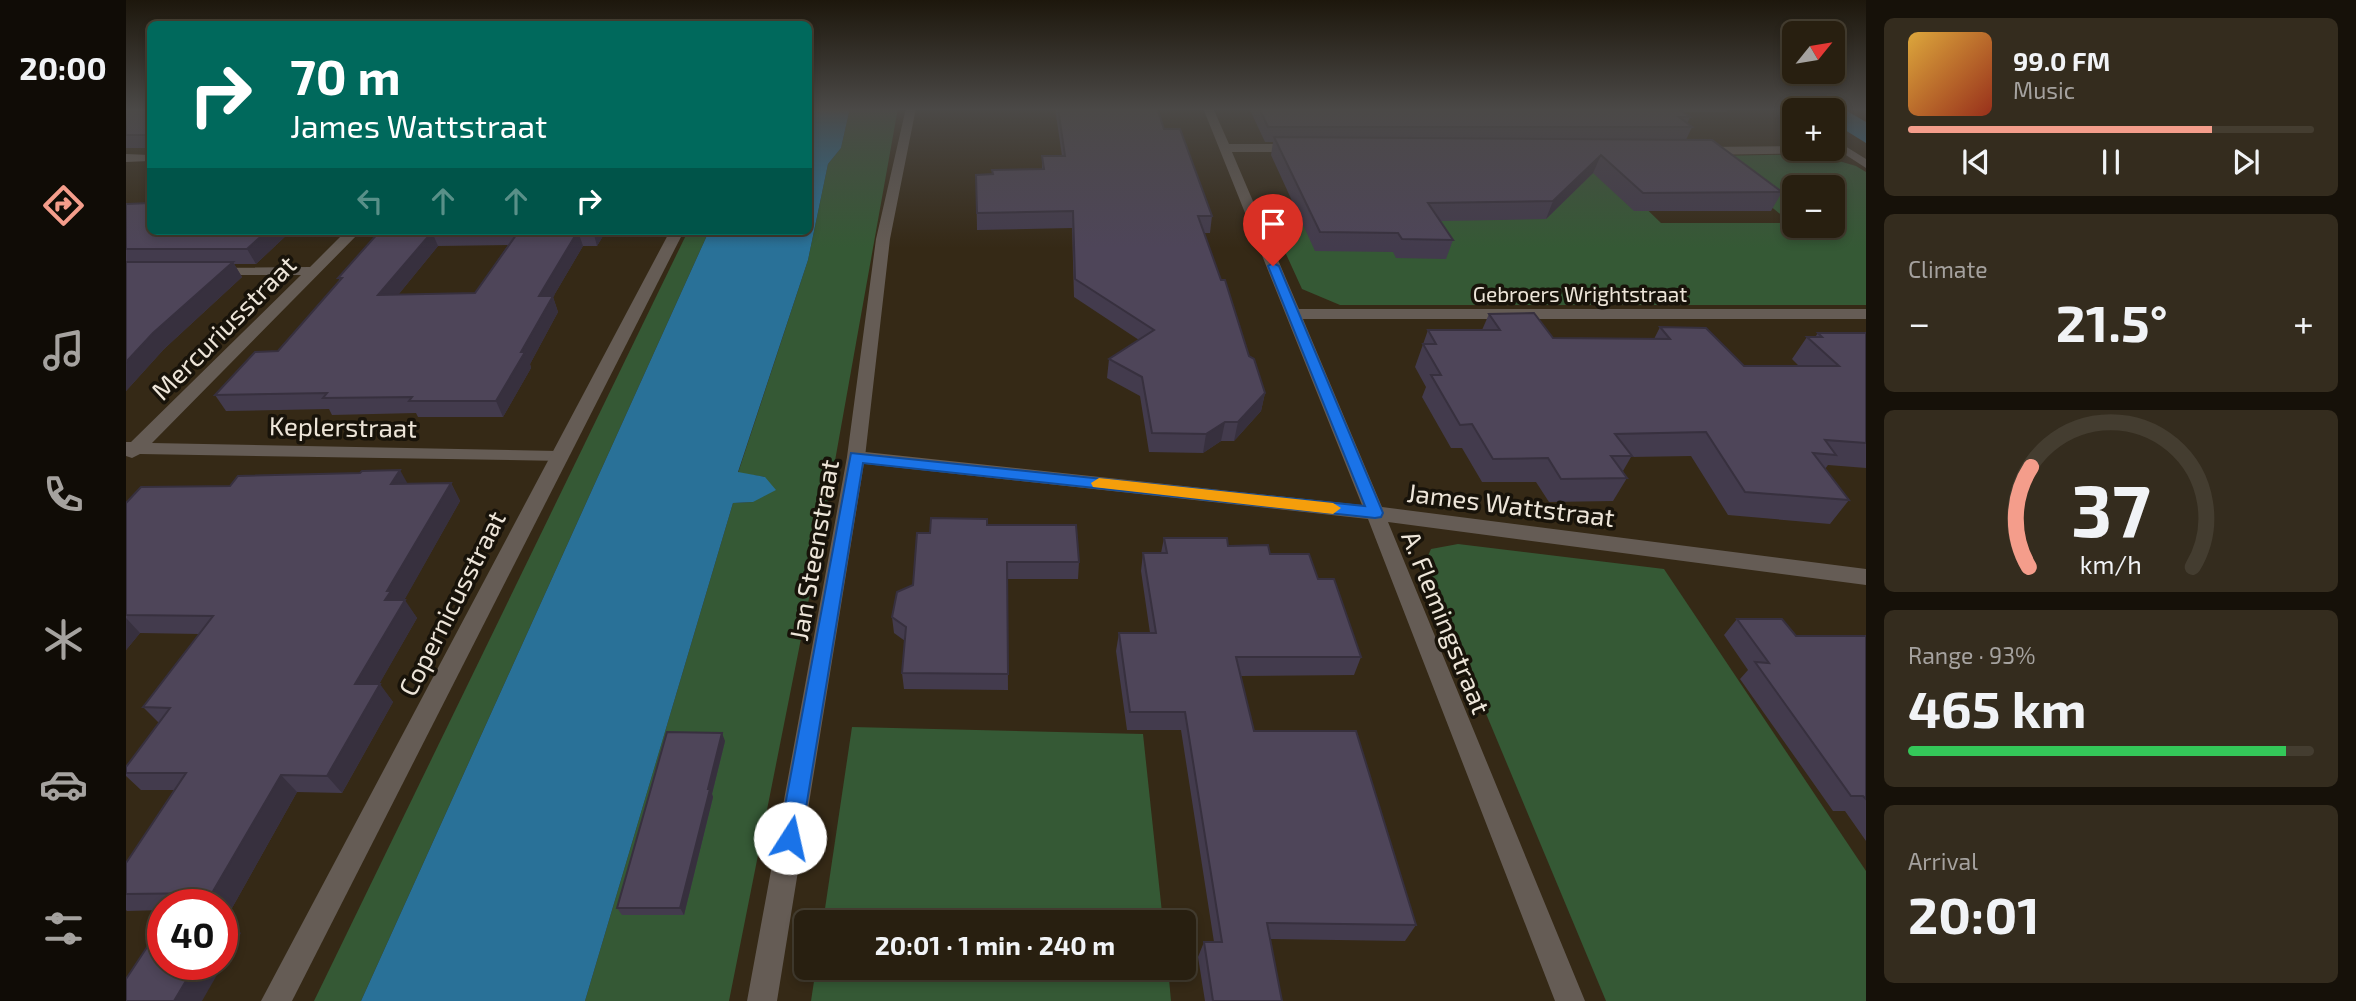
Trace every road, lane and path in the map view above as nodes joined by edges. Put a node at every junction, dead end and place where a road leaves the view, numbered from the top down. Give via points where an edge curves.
1 (901, 155) edge
2 (1227, 155) edge
3 (1851, 155) edge
4 (126, 158) edge
5 (147, 158) edge
6 (1866, 164) edge
7 (350, 235) edge
8 (675, 235) edge
9 (193, 271) edge
10 (313, 271) junction
11 (1293, 314) junction
12 (1866, 314) edge
13 (129, 451) edge
14 (558, 457) junction
15 (856, 457) junction
16 (1375, 513) junction
17 (1866, 577) edge
18 (276, 1001) edge
19 (762, 1001) edge
20 (1570, 1001) edge

1 - 15 street, Jan Steenstraat via 883,239
2 - 11 street, A. Flemingstraat
3 - 6 street
4 - 5 street
7 - 10 street, Mercuriusstraat
8 - 14 street, Copernicusstraat
9 - 10 street
10 - 13 street, Mercuriusstraat
11 - 12 street, Gebroers Wrightstraat
11 - 16 street, A. Flemingstraat
13 - 14 street, Keplerstraat
14 - 18 street, Copernicusstraat
15 - 16 street, James Wattstraat
15 - 19 street, Jan Steenstraat
16 - 17 street, James Wattstraat
16 - 20 street, A. Flemingstraat

